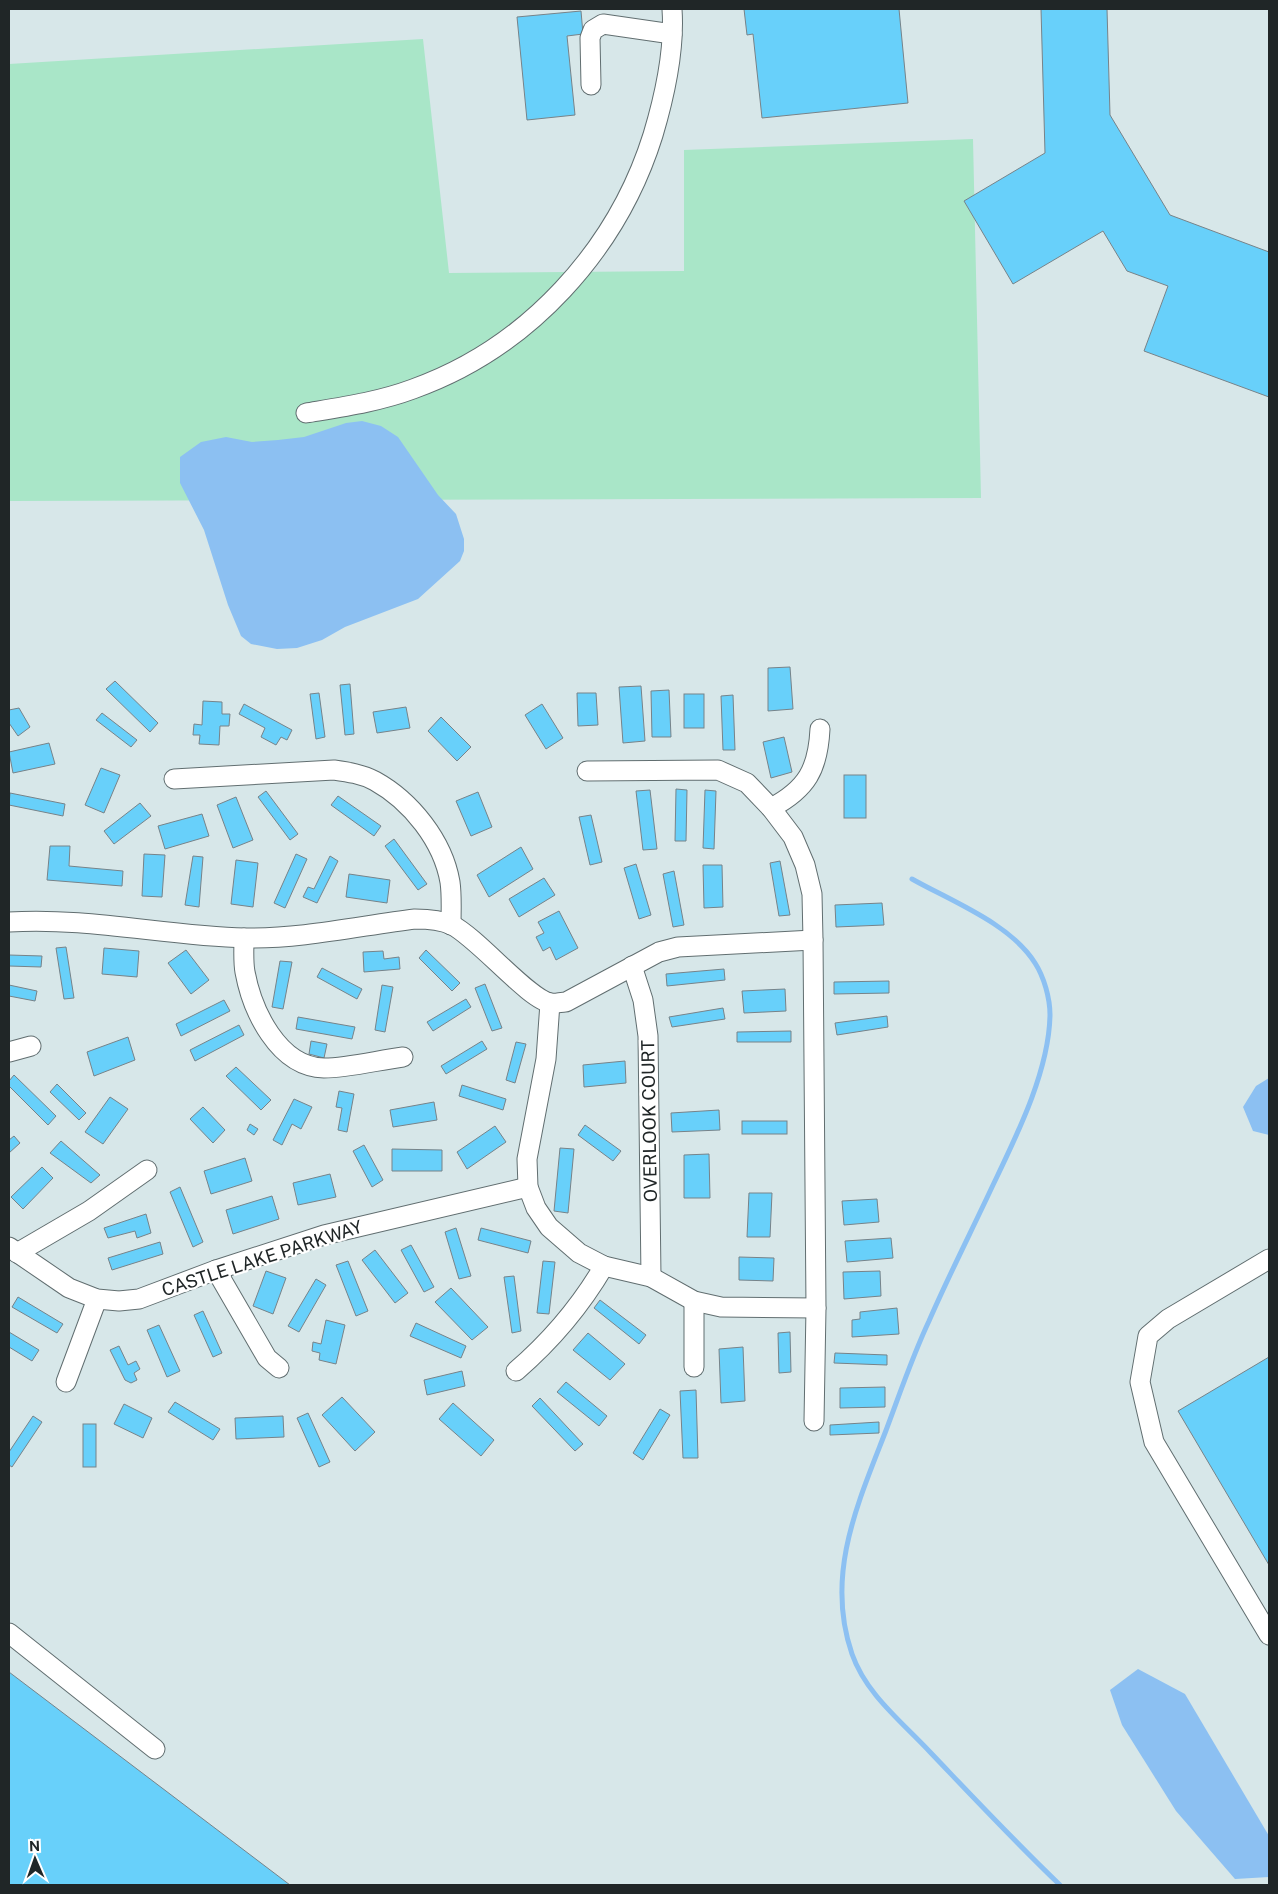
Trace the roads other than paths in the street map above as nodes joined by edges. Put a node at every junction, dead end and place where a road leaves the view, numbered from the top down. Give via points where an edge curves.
1 (672, 9) edge
2 (672, 34) junction
3 (591, 85) dead end
4 (306, 413) dead end
5 (820, 729) dead end
6 (587, 771) dead end
7 (174, 779) dead end
8 (771, 808) junction
9 (9, 922) edge
10 (451, 925) junction
11 (244, 938) junction
12 (813, 940) junction
13 (632, 966) junction
14 (550, 1003) junction
15 (31, 1046) dead end
16 (9, 1052) edge
17 (403, 1057) dead end
18 (147, 1170) dead end
19 (528, 1188) junction
20 (13, 1250) edge
21 (1269, 1259) edge
22 (604, 1266) junction
23 (216, 1270) junction
24 (651, 1277) junction
25 (97, 1299) junction
26 (694, 1301) junction
27 (816, 1308) junction
28 (694, 1367) dead end
29 (279, 1368) dead end
30 (516, 1371) dead end
31 (66, 1382) dead end
32 (814, 1421) dead end
33 (9, 1632) edge
34 (1269, 1635) edge
35 (156, 1749) dead end

1 - 2 street
2 - 3 street via 603,24 593,30 590,38
2 - 4 street via 664,98 642,171 620,214 589,260 552,301 510,336 464,366 422,385 360,404
5 - 8 street via 819,752 810,776 792,797
6 - 8 street via 718,770 747,783
7 - 10 street via 334,770 374,780 410,807 436,841 450,882
8 - 12 street via 793,837 805,864 812,894
9 - 11 street via 79,922
10 - 11 street via 415,919 293,936
10 - 14 street via 473,938 535,997
11 - 17 street via 245,970 253,1002 268,1032 290,1056 307,1065 324,1068
12 - 13 street via 678,947 659,952
12 - 27 street
13 - 14 street via 566,1002
13 - 24 street, OVERLOOK COURT via 643,1000 648,1036
14 - 19 street via 546,1060 527,1159
15 - 16 street
18 - 20 street via 89,1211
19 - 22 street via 536,1208 550,1228 579,1253
19 - 23 street, CASTLE LAKE PARKWAY via 324,1235
20 - 25 street, CASTLE LAKE PARKWAY via 69,1288
21 - 34 street via 1168,1319 1148,1336 1140,1382 1154,1442
22 - 24 street
22 - 30 street via 587,1296 563,1326
23 - 25 street, CASTLE LAKE PARKWAY via 138,1299
23 - 29 street via 268,1358
24 - 26 street
25 - 31 street
26 - 27 street via 721,1307
26 - 28 street
27 - 32 street
33 - 35 street

